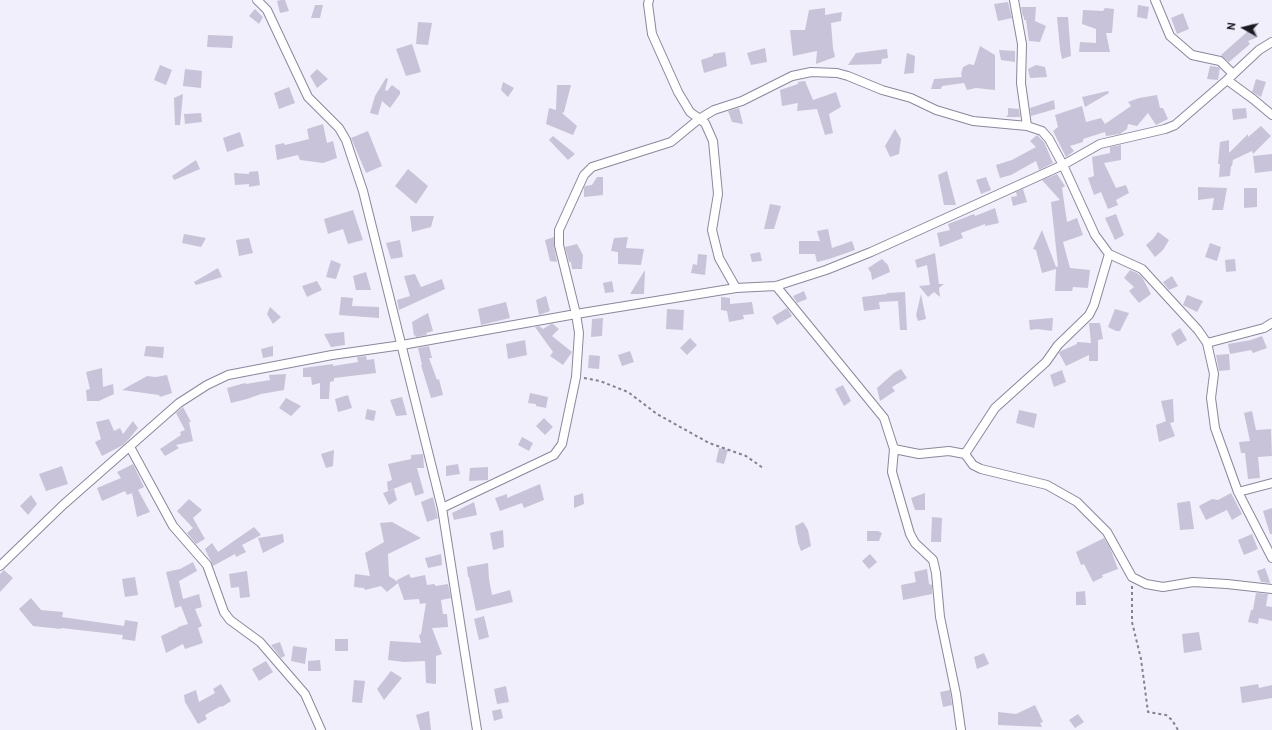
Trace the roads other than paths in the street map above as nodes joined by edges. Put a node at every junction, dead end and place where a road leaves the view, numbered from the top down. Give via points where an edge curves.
1 (257, 0) edge
2 (649, 0) edge
3 (1014, 0) edge
4 (1156, 0) edge
5 (1272, 42) edge
6 (1234, 74) junction
7 (1227, 80) junction
8 (1272, 115) edge
9 (699, 119) junction
10 (1027, 126) junction
11 (1063, 165) junction
12 (1109, 254) junction
13 (776, 286) junction
14 (736, 288) junction
15 (576, 314) junction
16 (1272, 323) edge
17 (1207, 344) junction
18 (402, 345) junction
19 (130, 447) junction
20 (894, 449) junction
21 (965, 454) junction
22 (1272, 483) edge
23 (1238, 492) junction
24 (442, 508) junction
25 (1272, 558) edge
26 (0, 566) edge
27 (1272, 589) edge
28 (321, 730) edge
29 (477, 730) edge
30 (961, 730) edge

1 - 18 street via 267,10 308,98 339,128 346,140 363,191
2 - 9 street via 652,34 678,92 690,112
3 - 10 street via 1022,44 1021,83
4 - 6 street via 1170,36 1192,55 1220,60
5 - 6 street via 1259,50
6 - 7 street
7 - 8 street
7 - 11 street via 1175,125 1100,144
9 - 10 street via 792,76 811,72 848,76 882,90 911,98 936,110 973,121
9 - 14 street via 705,123 713,141 718,194 712,230 719,258
9 - 15 street via 671,142 592,167 584,175 558,230 559,245
10 - 11 street via 1042,131
11 - 12 street via 1095,235
11 - 13 street via 871,252
12 - 17 street via 1142,269 1198,330
12 - 21 street via 1089,315 1058,345 1046,362 995,408
13 - 14 street
13 - 20 street via 884,418
14 - 15 street
15 - 18 street
15 - 24 street via 579,334 576,377 562,444 554,455
16 - 17 street via 1264,328
17 - 23 street via 1214,374 1211,398 1215,428
18 - 19 street via 332,355 228,375 207,385 179,404
18 - 24 street
19 - 26 street via 63,505
19 - 28 street via 173,526 207,565 224,612 230,620 260,642 305,694
20 - 21 street via 919,454 949,451
20 - 30 street via 892,472 910,534 915,543 933,560 940,617
21 - 27 street via 973,465 981,469 1047,485 1077,502 1107,532 1132,577 1146,584 1163,586 1193,582
22 - 23 street
23 - 25 street
24 - 29 street

